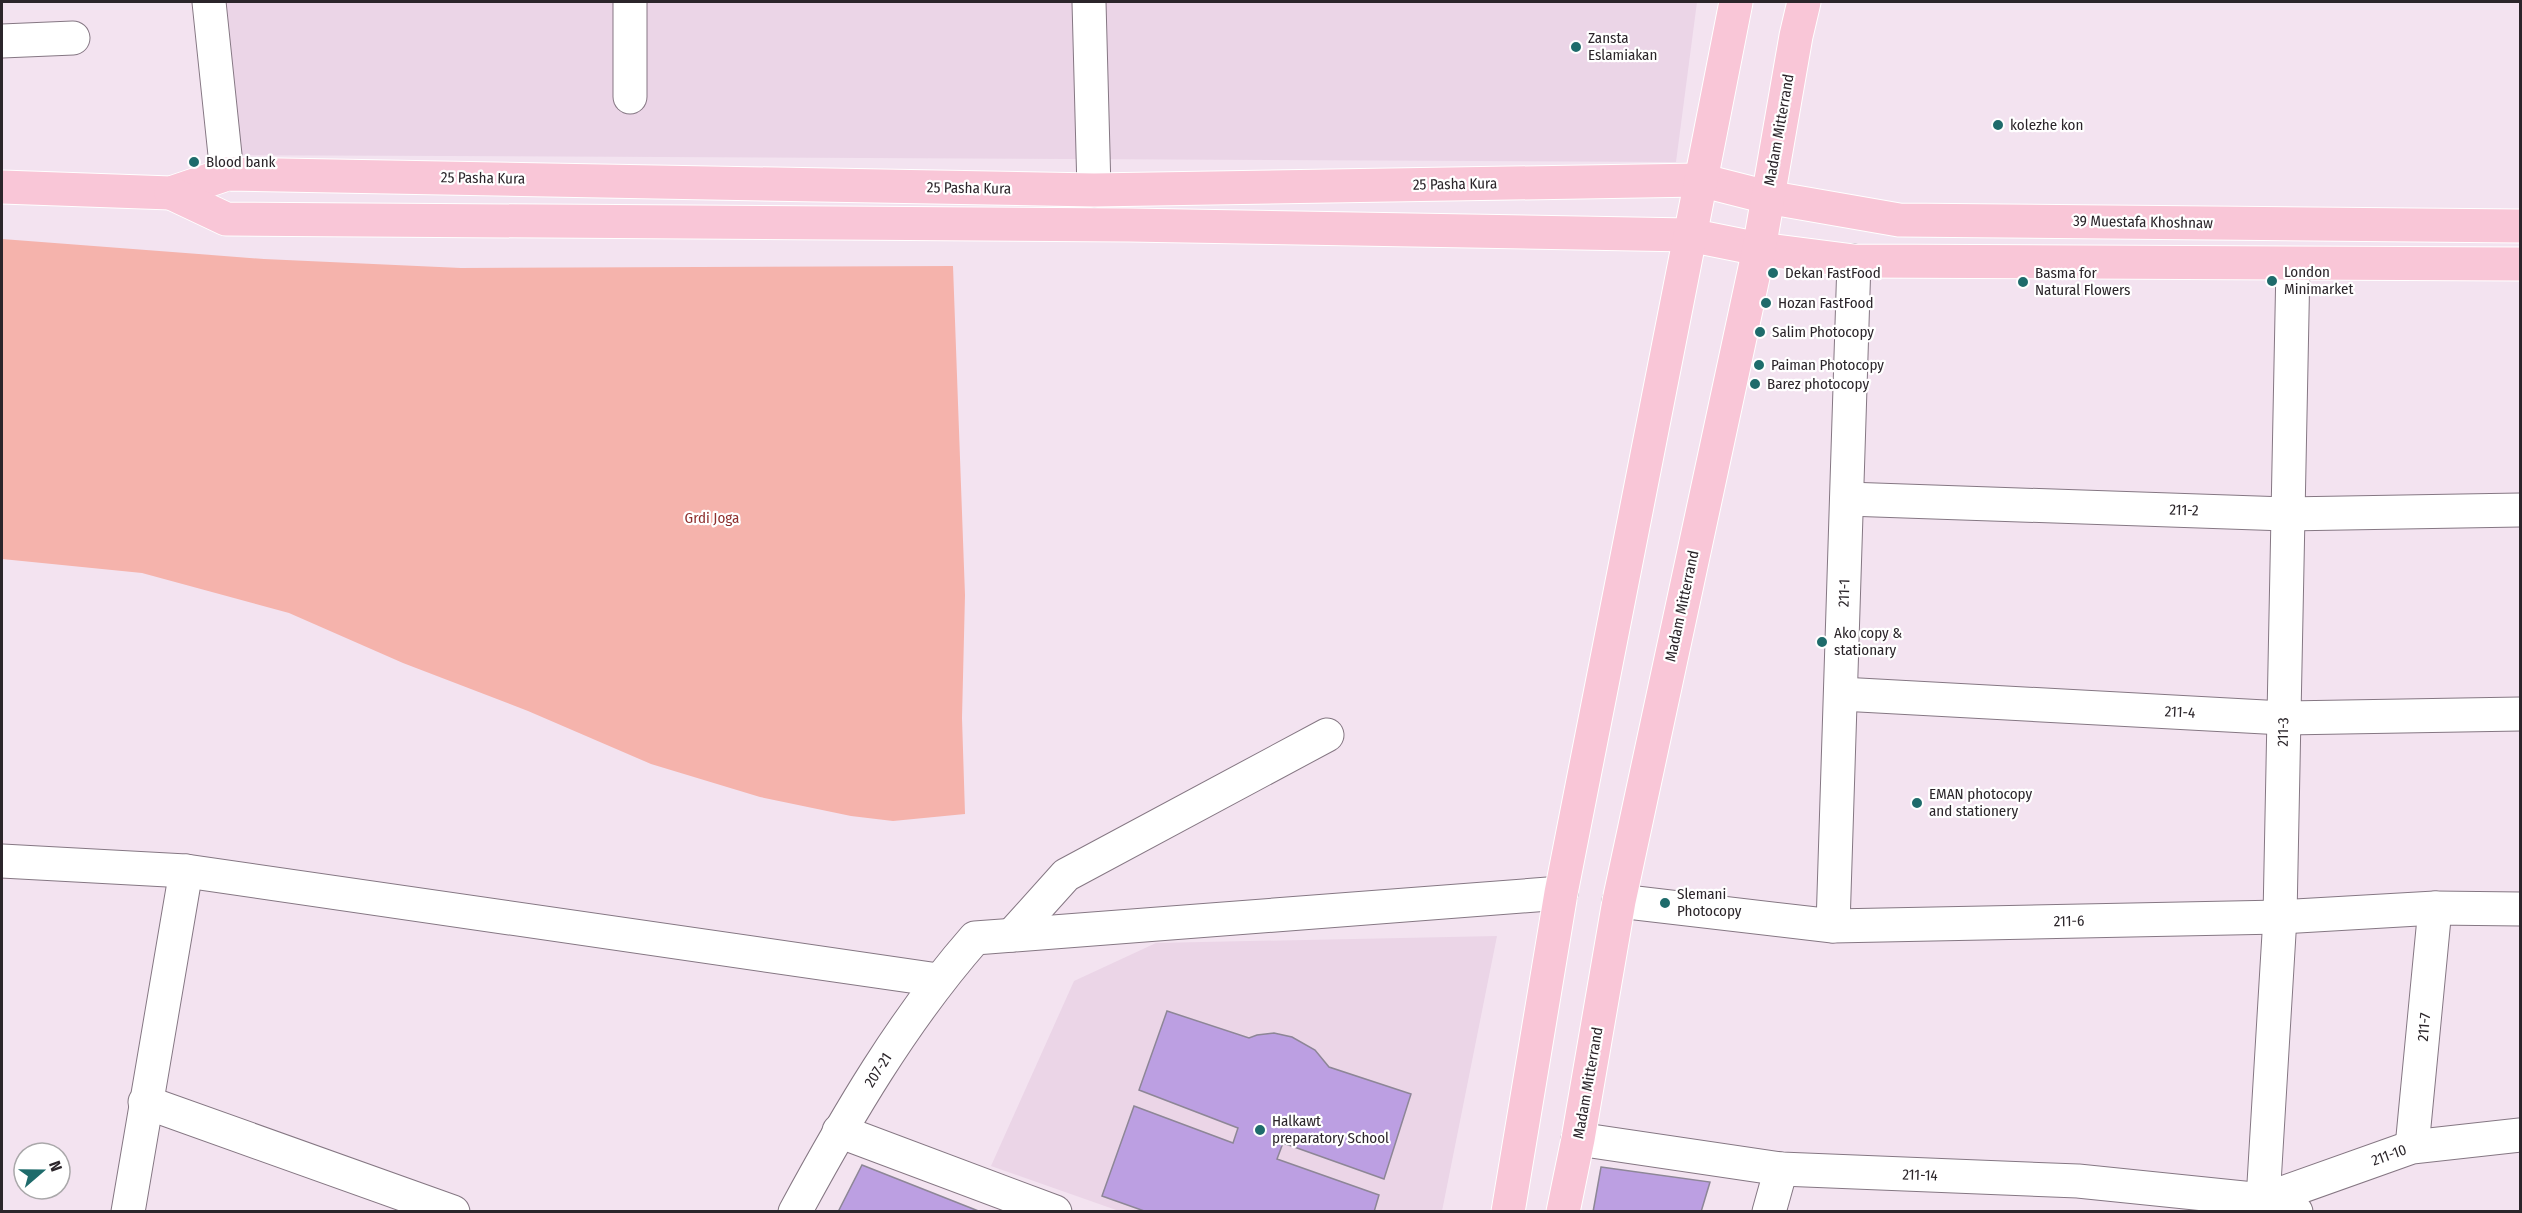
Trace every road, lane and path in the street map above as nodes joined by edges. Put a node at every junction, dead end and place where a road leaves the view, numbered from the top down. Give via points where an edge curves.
1 (209, 2) edge
2 (630, 2) edge
3 (1089, 2) edge
4 (1736, 2) edge
5 (1804, 2) edge
6 (73, 38) dead end
7 (2, 41) edge
8 (630, 97) dead end
9 (227, 174) junction
10 (1700, 180) junction
11 (2, 187) edge
12 (1094, 190) junction
13 (171, 193) junction
14 (1767, 197) junction
15 (2520, 226) edge
16 (1689, 235) junction
17 (1759, 249) junction
18 (1854, 261) junction
19 (2293, 264) junction
20 (2520, 264) edge
21 (1847, 499) junction
22 (2520, 510) edge
23 (2286, 514) junction
24 (1841, 694) junction
25 (2520, 714) edge
26 (2283, 718) junction
27 (1327, 735) dead end
28 (2, 861) edge
29 (186, 871) junction
30 (1561, 893) junction
31 (1619, 901) junction
32 (2435, 908) junction
33 (2520, 909) edge
34 (2280, 917) junction
35 (1833, 926) junction
36 (1011, 935) junction
37 (938, 980) junction
38 (145, 1102) junction
39 (839, 1131) junction
40 (2520, 1135) edge
41 (1578, 1139) junction
42 (2412, 1147) junction
43 (1781, 1169) junction
44 (2263, 1200) junction
45 (128, 1212) edge
46 (453, 1212) edge
47 (795, 1212) edge
48 (1054, 1212) edge
49 (1508, 1212) edge
50 (1563, 1212) edge
51 (1769, 1212) edge
52 (2296, 1212) edge

1 - 9 street
2 - 8 street
3 - 12 street
4 - 10 main road
5 - 14 main road, Madam Mitterrand
6 - 7 street
9 - 12 main road, 25 Pasha Kura
9 - 13 main road, 25 Pasha Kura
10 - 12 main road, 25 Pasha Kura
10 - 14 main road, 25 Pasha Kura
10 - 16 main road
11 - 13 main road, 25 Pasha Kura
13 - 16 main road, 25 Pasha Kura via 226,219 1117,225
14 - 15 main road, 39 Muestafa Khoshnaw via 1899,220
14 - 17 main road, Madam Mitterrand
16 - 17 main road, 25 Pasha Kura
16 - 30 main road
17 - 18 main road
17 - 31 main road, Madam Mitterrand
18 - 19 main road
18 - 21 street, 211-1
19 - 20 main road
19 - 23 street, 211-3
21 - 23 street, 211-2
21 - 24 street, 211-1
22 - 23 street, 211-2
23 - 26 street, 211-3
24 - 26 street, 211-4
24 - 35 street, 211-1
25 - 26 street, 211-4
26 - 34 street, 211-3
27 - 36 street via 1066,875
28 - 29 street
29 - 37 street
29 - 38 street
30 - 36 street
30 - 49 main road
31 - 35 street, 211-6
31 - 41 main road, Madam Mitterrand
32 - 33 street, 211-6
32 - 34 street, 211-6
32 - 42 street, 211-7
34 - 35 street, 211-6
34 - 44 street, 211-3
36 - 37 street, 207-21 via 975,938
37 - 39 street, 207-21
38 - 45 street
38 - 46 street
39 - 47 street, 207-21
39 - 48 street
40 - 42 street, 211-10
41 - 43 street, 211-14
41 - 50 main road, Madam Mitterrand
42 - 44 street, 211-10
43 - 44 street, 211-14 via 2078,1182
43 - 51 street
44 - 52 street

